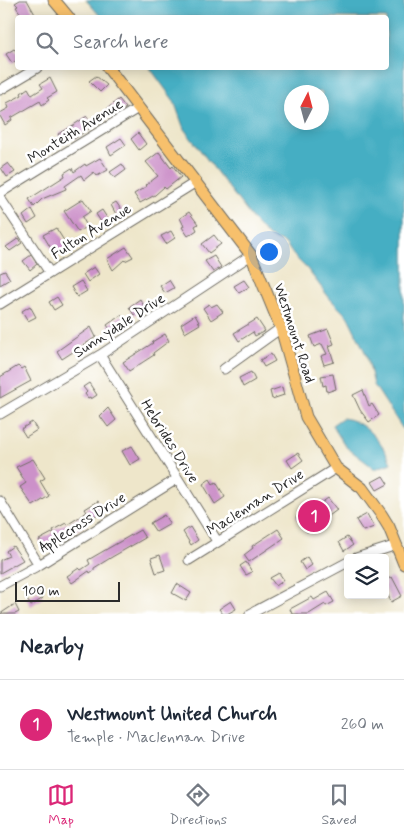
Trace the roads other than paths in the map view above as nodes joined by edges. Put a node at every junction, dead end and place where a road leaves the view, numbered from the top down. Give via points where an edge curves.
1 (54, 0) edge
2 (66, 15) edge
3 (34, 70) edge
4 (110, 70) edge
5 (0, 90) edge
6 (138, 108) junction
7 (196, 182) junction
8 (0, 194) edge
9 (0, 198) edge
10 (251, 255) junction
11 (50, 273) junction
12 (0, 304) edge
13 (281, 328) junction
14 (100, 355) junction
15 (224, 369) dead end
16 (0, 414) edge
17 (336, 468) junction
18 (177, 479) junction
19 (0, 501) edge
20 (217, 541) junction
21 (397, 545) junction
22 (369, 554) edge
23 (189, 560) dead end
24 (344, 564) edge
25 (404, 564) edge
26 (39, 565) junction
27 (0, 586) edge
28 (250, 614) edge

1 - 2 main road
3 - 5 street
4 - 6 main road, Westmount Road
6 - 7 main road, Westmount Road
6 - 8 street, Monteith Avenue
7 - 10 main road, Westmount Road
7 - 11 street, Fulton Avenue
9 - 11 street
10 - 13 main road, Westmount Road
10 - 14 street, Sunnydale Drive
11 - 12 street, Fulton Avenue
13 - 15 street
13 - 17 main road, Westmount Road via 306,417
14 - 16 street, Sunnydale Drive
14 - 18 street, Hebrides Drive
17 - 20 street, Maclennan Drive
17 - 21 main road, Westmount Road via 362,488 389,527
18 - 20 street, Hebrides Drive
18 - 26 street, Applecross Drive
19 - 26 street
20 - 23 street, Maclennan Drive
21 - 22 street
21 - 25 main road, Westmount Road
24 - 28 street
26 - 27 street, Applecross Drive

